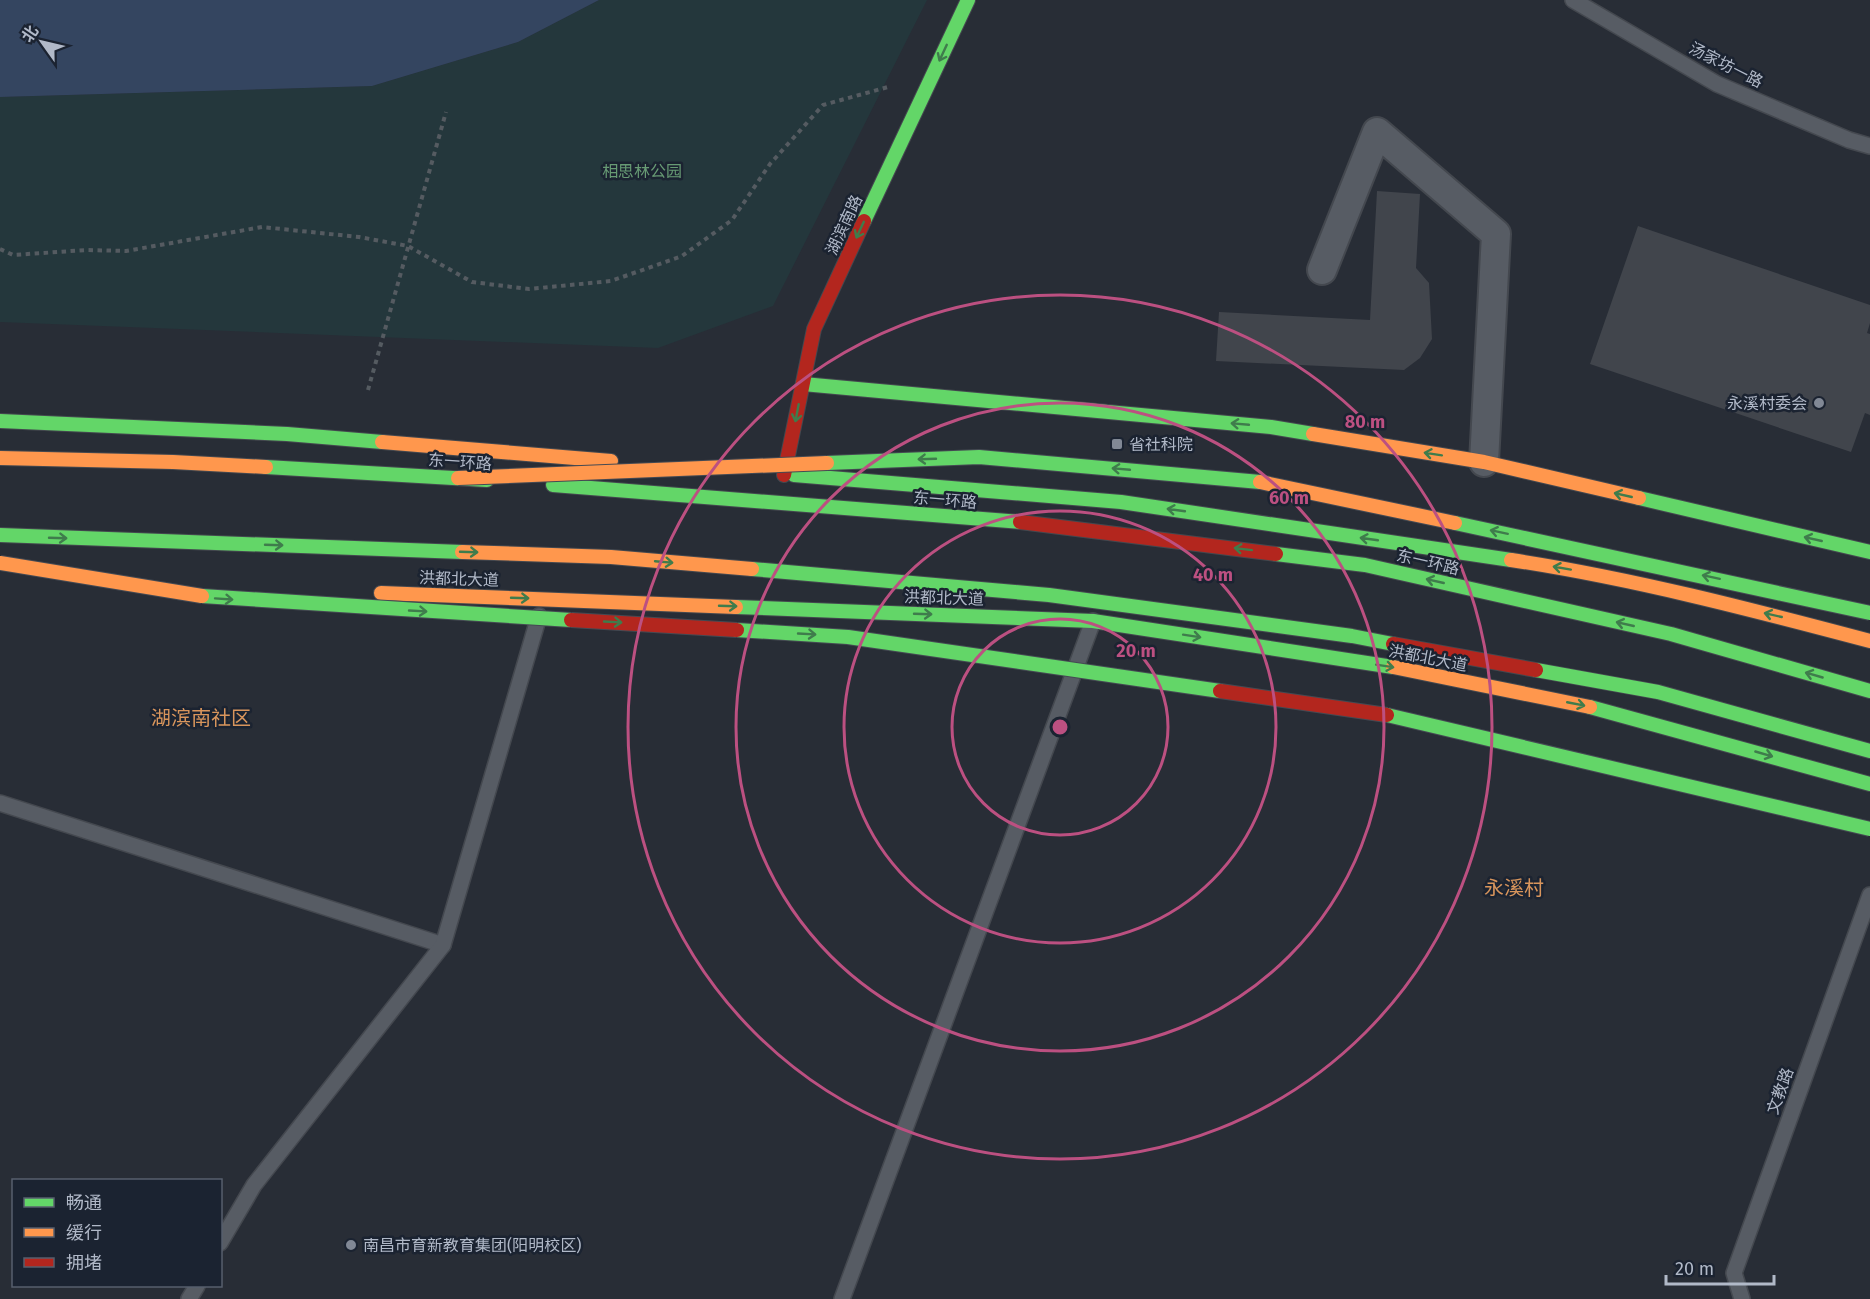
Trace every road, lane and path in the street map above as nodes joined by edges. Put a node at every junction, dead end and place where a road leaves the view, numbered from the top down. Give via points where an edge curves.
1 (968, 0) edge
2 (1573, 0) edge
3 (932, 75) junction
4 (446, 112) dead end
5 (1870, 146) edge
6 (408, 246) junction
7 (0, 249) edge
8 (1322, 270) dead end
9 (803, 384) junction
10 (368, 390) dead end
11 (0, 421) edge
12 (0, 458) edge
13 (1484, 462) junction
14 (784, 475) junction
15 (459, 478) junction
16 (0, 536) edge
17 (1870, 552) edge
18 (0, 563) edge
19 (12, 578) dead end
20 (343, 591) dead end
21 (366, 592) dead end
22 (544, 599) junction
23 (1870, 613) edge
24 (1093, 621) junction
25 (1870, 641) edge
26 (1870, 691) edge
27 (1870, 751) edge
28 (1870, 784) edge
29 (0, 803) edge
30 (1870, 829) edge
31 (1870, 895) edge
32 (443, 945) junction
33 (222, 1240) edge
34 (842, 1299) edge
35 (1742, 1299) edge

1 -> 3 main road, 湖滨南路
2 - 5 lane, 汤家坊一路 via 1717,84
3 - 6 path via 823,105 770,164 732,220 682,256 611,281 529,289 472,282
3 -> 9 main road, 湖滨南路 via 814,328
4 - 6 path
6 - 7 path via 262,226 126,250 13,255
6 - 10 path
8 - 13 street via 1377,132 1496,234
13 -> 9 main road via 1271,427
9 -> 14 main road, 湖滨南路
11 - 14 main road via 287,434
12 - 15 main road, 东一环路 via 173,462
17 -> 13 main road
25 -> 14 main road via 1541,564 1121,502
23 -> 15 main road, bridge via 1256,481 979,457
26 -> 15 main road, 东一环路, bridge via 1671,634 1365,565 1053,525
16 -> 27 main road via 611,557 1049,595 1352,636 1658,692
18 -> 30 main road, bridge via 214,598 848,637 1398,717
19 - 20 main road
21 -> 22 main road, 洪都北大道
22 -> 24 main road, 洪都北大道
22 - 32 lane
24 -> 28 main road, 洪都北大道 via 1393,667 1610,711
24 - 34 lane
29 - 32 lane
31 - 35 lane, 文教路 via 1734,1273
32 - 33 lane via 254,1185

